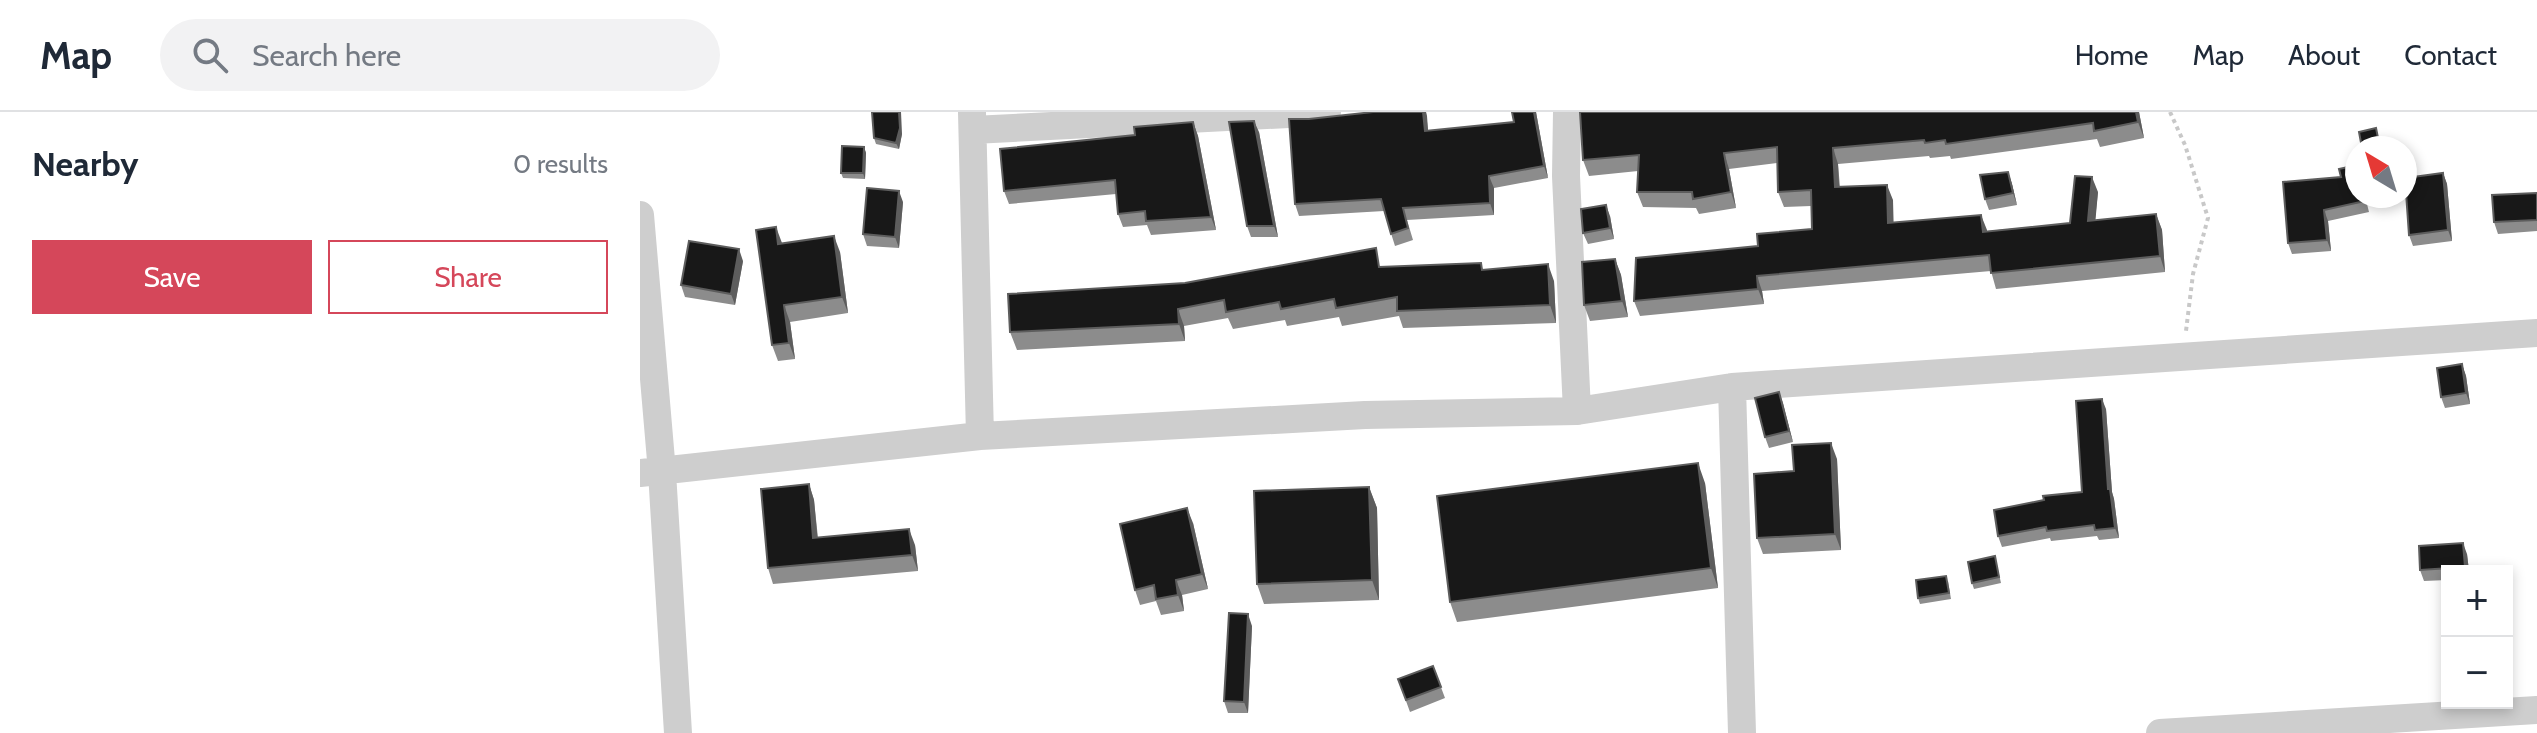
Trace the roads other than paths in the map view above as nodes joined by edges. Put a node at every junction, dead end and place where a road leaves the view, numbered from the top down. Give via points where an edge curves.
1 (1327, 112) edge
2 (1567, 112) edge
3 (972, 121) edge
4 (640, 215) edge
5 (2537, 333) edge
6 (1732, 387) junction
7 (1577, 411) junction
8 (980, 436) junction
9 (651, 472) edge
10 (2535, 718) edge
11 (678, 733) edge
12 (1742, 733) edge
13 (2160, 733) edge

1 - 3 street
2 - 7 street
3 - 8 street
4 - 9 street
5 - 6 street
6 - 7 street
6 - 12 street
7 - 8 street via 1365,415
8 - 9 street
9 - 11 street
10 - 13 street

